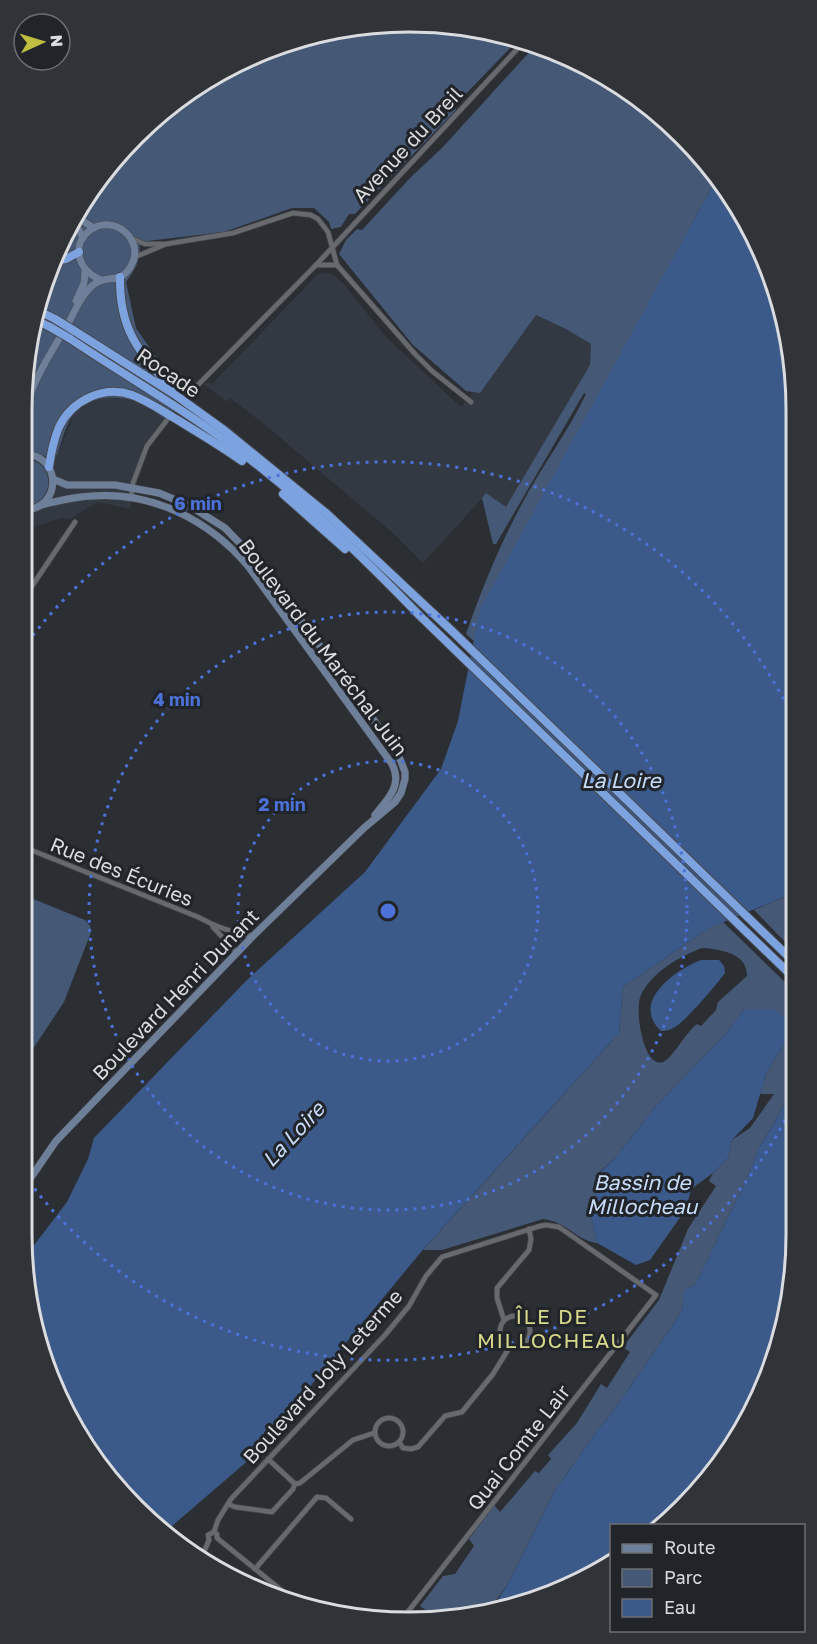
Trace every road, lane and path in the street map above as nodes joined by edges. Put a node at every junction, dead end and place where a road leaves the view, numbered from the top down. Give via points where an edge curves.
1 (518, 48) edge
2 (81, 222) edge
3 (78, 227) edge
4 (94, 228) junction
5 (83, 238) junction
6 (131, 238) junction
7 (166, 244) junction
8 (331, 248) junction
9 (79, 252) junction
10 (135, 257) junction
11 (62, 260) edge
12 (316, 265) junction
13 (337, 265) junction
14 (85, 270) junction
15 (120, 277) junction
16 (102, 280) junction
17 (43, 314) edge
18 (42, 321) edge
19 (52, 323) junction
20 (71, 334) junction
21 (33, 378) edge
22 (32, 392) edge
23 (190, 393) tunnel mouth
24 (182, 400) junction
25 (471, 402) dead end
26 (167, 420) tunnel mouth
27 (32, 455) edge
28 (49, 467) junction
29 (53, 479) junction
30 (132, 487) junction
31 (130, 497) junction
32 (41, 505) junction
33 (32, 509) edge
34 (75, 522) dead end
35 (32, 586) edge
36 (420, 616) junction
37 (364, 828) junction
38 (32, 850) edge
39 (212, 924) junction
40 (253, 936) junction
41 (236, 952) junction
42 (786, 954) edge
43 (786, 970) edge
44 (32, 1175) edge
45 (529, 1229) junction
46 (656, 1295) joint
47 (504, 1320) junction
48 (511, 1345) junction
49 (374, 1433) junction
50 (399, 1442) junction
51 (268, 1459) junction
52 (295, 1484) junction
53 (228, 1504) junction
54 (351, 1519) dead end
55 (214, 1532) junction
56 (217, 1538) junction
57 (209, 1540) junction
58 (203, 1552) edge
59 (255, 1569) junction
60 (281, 1590) edge
61 (408, 1612) edge

1 - 8 street, Avenue du Breil
2 - 4 main road
3 - 5 main road
4 - 5 main road
4 - 6 main road via 115,226
5 - 9 main road
6 - 7 street via 145,244
6 - 10 main road
7 - 8 street via 233,233 302,213 323,224
7 - 10 street
8 - 12 street, Avenue du Breil
8 - 13 street
9 - 11 highway
9 - 14 main road
10 - 15 main road via 130,269
12 - 13 street
12 - 23 street, Avenue du Breil
13 - 25 street via 415,354
14 - 16 main road
14 - 21 main road via 82,288
15 - 16 main road
15 - 24 highway via 124,317 132,340
16 - 22 main road via 83,297
17 - 19 highway, Rocade
18 - 19 highway
19 - 20 highway, Rocade, bridge
20 - 24 highway, Rocade
20 - 36 highway via 220,436 305,504
24 - 42 highway, Rocade via 344,529
26 - 30 street via 147,446
27 - 28 main road
28 - 29 main road
28 - 36 highway via 59,427 78,404 105,392 133,395 243,461
29 - 30 main road, Boulevard du Maréchal Juin via 73,486
29 - 32 main road via 52,491
30 - 31 street
30 - 37 main road, Boulevard du Maréchal Juin via 190,506 240,542 386,737 403,765 404,786 394,802
31 - 32 main road, Boulevard du Maréchal Juin via 90,496
31 - 37 main road, Boulevard du Maréchal Juin via 187,515 232,548 392,764 396,773 394,790
32 - 33 main road, Boulevard du Maréchal Juin
34 - 35 street
36 - 43 highway
37 - 40 main road, Boulevard Henri Dunant
38 - 39 street, Rue des Écuries
39 - 40 street, Rue des Écuries
39 - 41 street, Rue des Écuries
40 - 41 main road, Boulevard Henri Dunant
41 - 44 main road, Boulevard Henri Dunant via 56,1141
45 - 46 street, Boulevard Joly Leterme via 559,1227
45 - 47 street via 529,1250 497,1288
45 - 51 street, Boulevard Joly Leterme via 438,1260 400,1317
46 - 61 street, Quai Comte Lair
47 - 48 street via 501,1336
47 - 48 street via 521,1317 529,1326 525,1342
48 - 50 street via 462,1412 445,1416 415,1449 403,1448
49 - 50 street via 385,1446
49 - 50 street via 383,1419 394,1419 403,1430
49 - 52 street via 353,1440
51 - 52 street
51 - 53 street, Boulevard Joly Leterme
52 - 53 street via 272,1512
53 - 55 street, Boulevard Joly Leterme
54 - 59 street via 326,1498 318,1497
55 - 56 street
55 - 57 street via 208,1535
56 - 57 street
56 - 59 street
57 - 58 street
59 - 60 street

